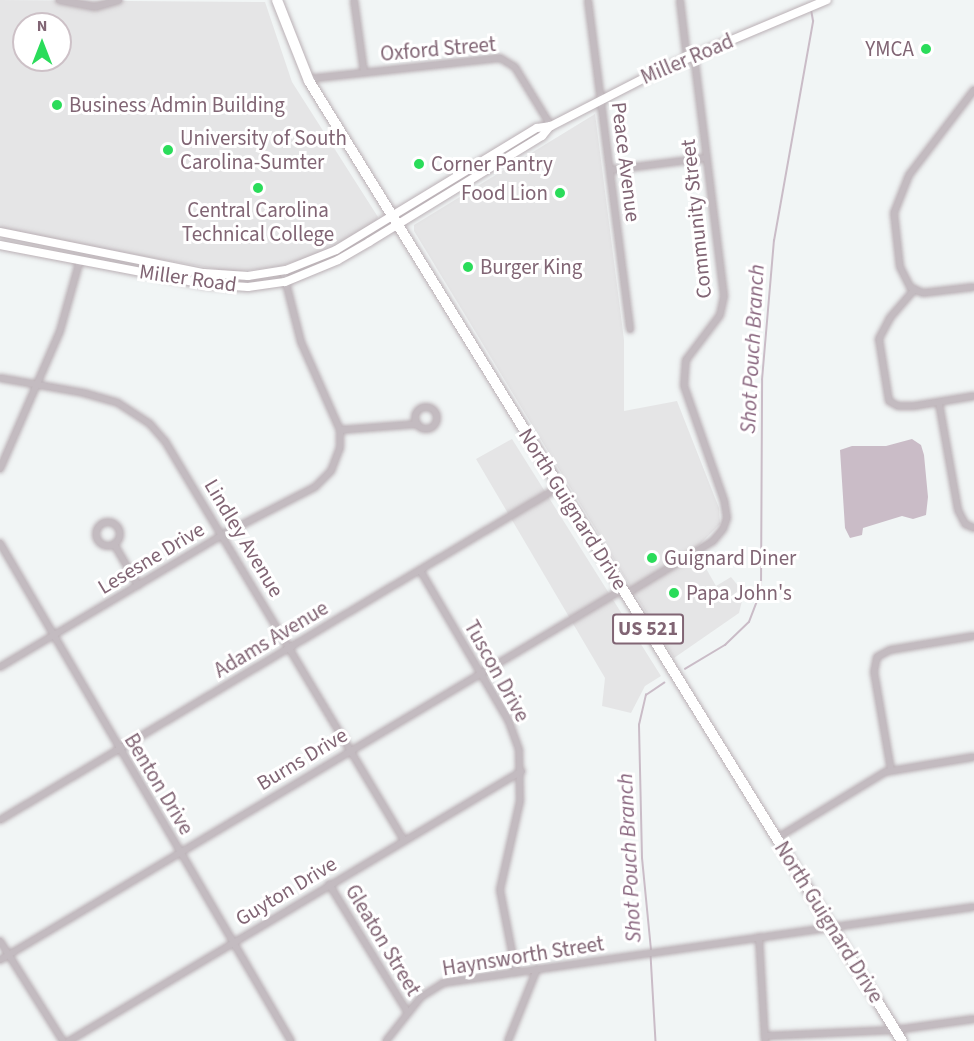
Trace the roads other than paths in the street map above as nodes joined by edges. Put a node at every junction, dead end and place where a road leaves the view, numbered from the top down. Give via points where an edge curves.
1 (59, 0) edge
2 (119, 0) edge
3 (277, 0) edge
4 (354, 0) edge
5 (588, 0) edge
6 (680, 0) edge
7 (823, 2) edge
8 (691, 57) junction
9 (364, 72) junction
10 (307, 79) junction
11 (974, 90) edge
12 (602, 98) junction
13 (550, 126) junction
14 (706, 158) junction
15 (611, 170) junction
16 (395, 221) junction
17 (0, 232) edge
18 (0, 245) edge
19 (80, 260) junction
20 (284, 271) junction
21 (285, 282) junction
22 (974, 287) edge
23 (914, 290) junction
24 (630, 329) dead end
25 (0, 378) edge
26 (37, 384) junction
27 (974, 396) edge
28 (939, 403) junction
29 (417, 424) dead end
30 (340, 430) junction
31 (0, 469) edge
32 (559, 487) junction
33 (974, 528) edge
34 (222, 535) junction
35 (0, 543) edge
36 (114, 544) dead end
37 (420, 570) junction
38 (138, 585) junction
39 (625, 591) junction
40 (52, 636) junction
41 (974, 636) edge
42 (289, 647) junction
43 (0, 667) edge
44 (480, 672) junction
45 (350, 749) junction
46 (120, 750) junction
47 (974, 757) edge
48 (891, 770) junction
49 (522, 771) junction
50 (0, 820) edge
51 (777, 838) junction
52 (404, 840) junction
53 (180, 851) junction
54 (329, 884) junction
55 (974, 907) edge
56 (831, 927) junction
57 (759, 937) junction
58 (0, 941) edge
59 (234, 942) junction
60 (9, 954) junction
61 (0, 960) edge
62 (537, 969) junction
63 (516, 972) junction
64 (408, 1013) junction
65 (974, 1019) edge
66 (895, 1030) junction
67 (765, 1039) edge
68 (63, 1041) edge
69 (69, 1041) edge
70 (291, 1041) edge
71 (386, 1041) edge
72 (508, 1041) edge
73 (902, 1041) edge

1 - 2 street via 95,7
3 - 10 highway, North Guignard Drive / US 521
4 - 9 street
5 - 12 street, Peace Avenue
6 - 8 street, Community Street
7 - 8 street, Miller Road
8 - 12 street, Miller Road
8 - 14 street, Community Street
9 - 10 street, Oxford Street
9 - 13 street, Oxford Street via 500,58 516,67
10 - 16 highway, North Guignard Drive / US 521
11 - 23 street via 915,166 897,199 897,252 902,276
12 - 13 street, Miller Road
12 - 15 street, Peace Avenue
13 - 16 street, Miller Road via 542,136
14 - 15 street
14 - 39 street, Community Street via 723,305 715,324 686,360 684,386 727,518 713,541
15 - 24 street, Peace Avenue
16 - 20 street, Miller Road
16 - 21 street, Miller Road via 338,261
16 - 32 highway, North Guignard Drive / US 521
17 - 20 street, Miller Road via 204,273 248,276
18 - 19 street, Miller Road
19 - 21 street, Miller Road via 223,286
19 - 26 street via 69,309
20 - 21 street
21 - 30 street via 301,342
22 - 23 street via 930,293
23 - 28 street via 890,318 879,339 886,396 898,406
25 - 26 street, Lindley Avenue
26 - 31 street
26 - 34 street, Lindley Avenue via 108,400 150,424 170,447
27 - 28 street
28 - 33 street via 958,510 965,524
29 - 30 street
30 - 34 street, Lesesne Drive via 339,455 323,480
32 - 37 street, Adams Avenue
32 - 39 highway, North Guignard Drive / US 521
34 - 38 street, Lesesne Drive
34 - 42 street, Lindley Avenue
35 - 40 street, Benton Drive
36 - 38 street
37 - 42 street, Adams Avenue
37 - 44 street, Tuscon Drive
38 - 40 street, Lesesne Drive
39 - 44 street, Burns Drive
39 - 51 highway, North Guignard Drive / US 521
40 - 43 street, Lesesne Drive
40 - 46 street, Benton Drive
41 - 48 street via 890,650 877,657 874,672
42 - 45 street, Lindley Avenue
42 - 46 street, Adams Avenue
44 - 45 street, Burns Drive
44 - 49 street, Tuscon Drive via 514,733
45 - 52 street, Lindley Avenue
45 - 53 street, Burns Drive
46 - 50 street, Adams Avenue
46 - 53 street, Benton Drive
47 - 48 street
48 - 51 street
49 - 52 street, Guyton Drive
49 - 63 street, Tuscon Drive via 520,801 500,890
51 - 56 highway, North Guignard Drive / US 521
52 - 54 street, Guyton Drive
53 - 59 street, Benton Drive
53 - 60 street, Burns Drive
54 - 59 street, Guyton Drive
54 - 64 street, Gleaton Street
55 - 56 street, Haynsworth Street
56 - 57 street, Haynsworth Street
56 - 66 highway, North Guignard Drive / US 521
57 - 62 street, Haynsworth Street
57 - 67 street
58 - 60 street
59 - 69 street, Guyton Drive
59 - 70 street, Benton Drive
60 - 61 street, Burns Drive
60 - 68 street
62 - 63 street, Haynsworth Street
62 - 72 street
63 - 64 street, Haynsworth Street via 443,983 421,997
64 - 71 street, Haynsworth Street
65 - 66 street
66 - 67 street
66 - 73 highway, North Guignard Drive / US 521

